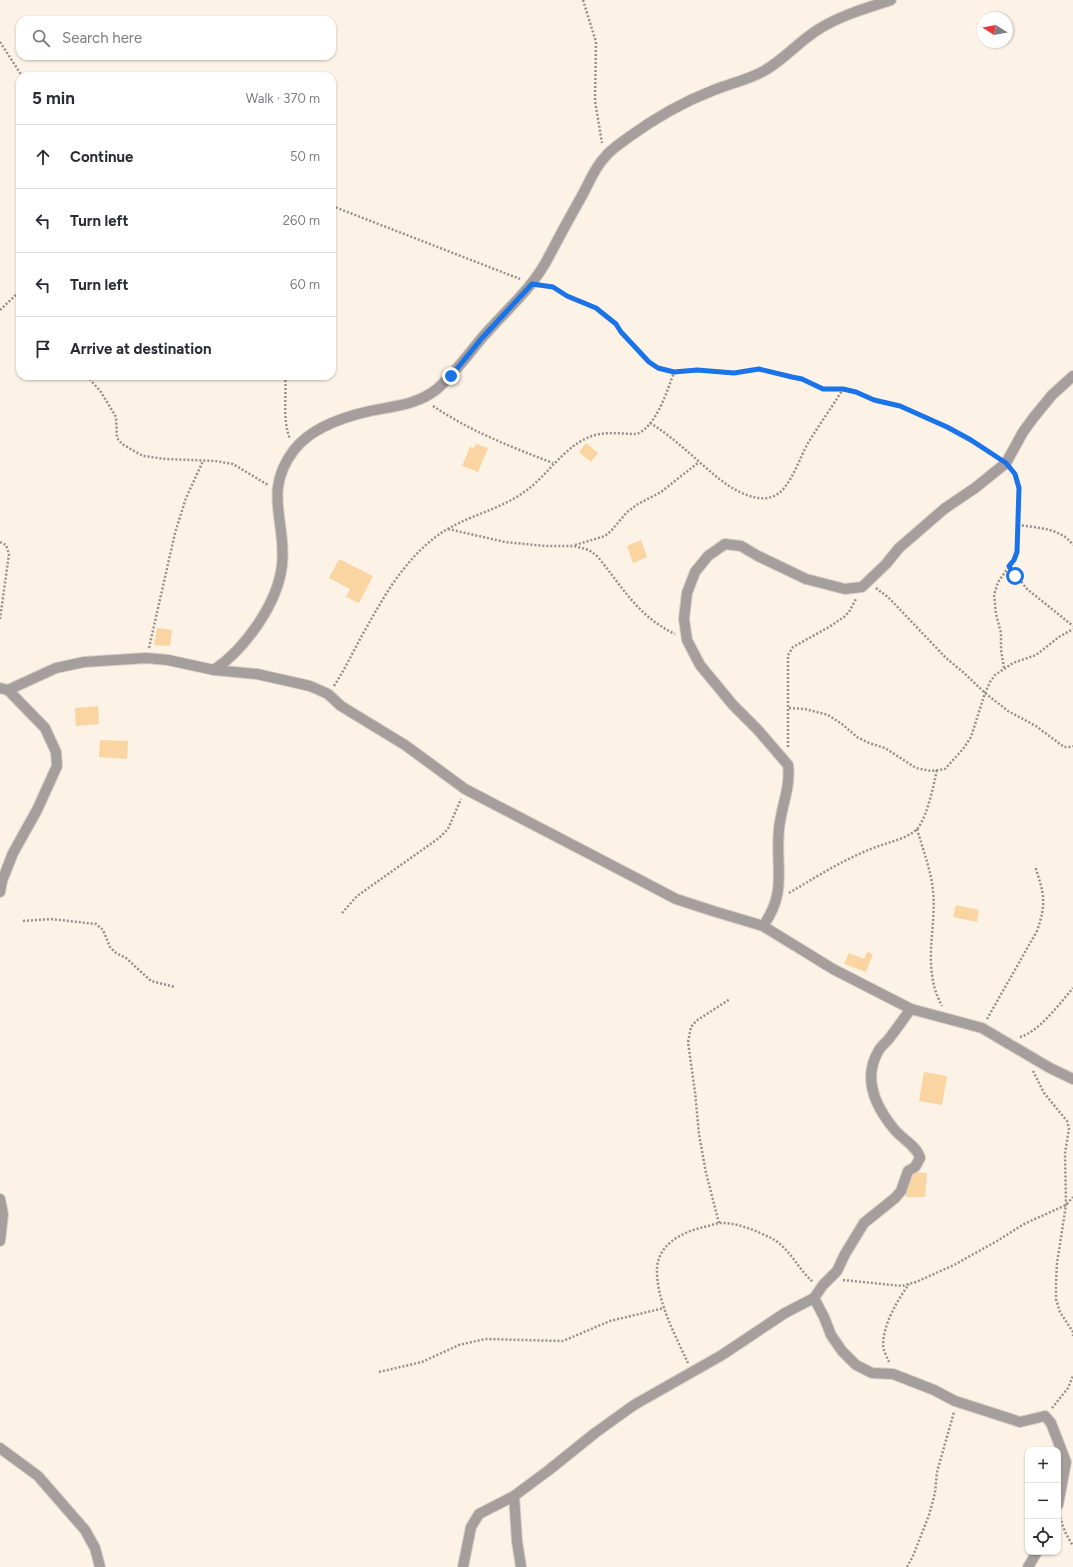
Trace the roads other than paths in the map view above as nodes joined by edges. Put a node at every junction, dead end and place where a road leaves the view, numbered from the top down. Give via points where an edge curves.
1 (891, 0) edge
2 (1073, 376) edge
3 (214, 670) junction
4 (4, 689) edge
5 (0, 892) edge
6 (763, 926) junction
7 (911, 1009) junction
8 (1073, 1079) edge
9 (0, 1199) edge
10 (0, 1240) edge
11 (814, 1298) junction
12 (0, 1448) edge
13 (1061, 1489) edge
14 (514, 1496) junction
15 (1035, 1555) edge
16 (100, 1567) edge
17 (463, 1567) edge
18 (521, 1567) edge
19 (1028, 1567) edge

1 - 3 street via 821,27 770,68 700,96 642,128 604,157 532,284 451,376 422,399 341,420 307,437 286,462 277,490 282,564 272,599 246,641
2 - 6 street via 1052,395 1034,417 1006,463 944,509 899,548 865,584 845,589 806,579 741,546 725,544 708,556 695,572 686,592 684,619 687,640 700,664 732,705 788,765 788,782 779,828 780,876 777,900
3 - 4 street via 146,658 84,662 56,668
3 - 6 street via 257,674 310,686 328,694 341,706 405,746 465,789 676,899
4 - 5 street via 45,728 56,752 57,766 37,810 13,852
6 - 7 street via 833,969
7 - 8 street via 982,1028
7 - 11 street via 879,1050 870,1083 885,1116 894,1129 918,1152 920,1158 915,1167 908,1171 901,1191 864,1224 837,1271
9 - 10 street via 4,1214
11 - 13 street via 831,1335 842,1351 856,1364 872,1373 894,1374 955,1401 1020,1422 1045,1416 1051,1423 1066,1462
11 - 14 street via 784,1313 722,1355 628,1409
12 - 16 street via 38,1476 85,1530 95,1548
14 - 17 street via 479,1514 471,1527
14 - 18 street via 516,1541
15 - 19 street

